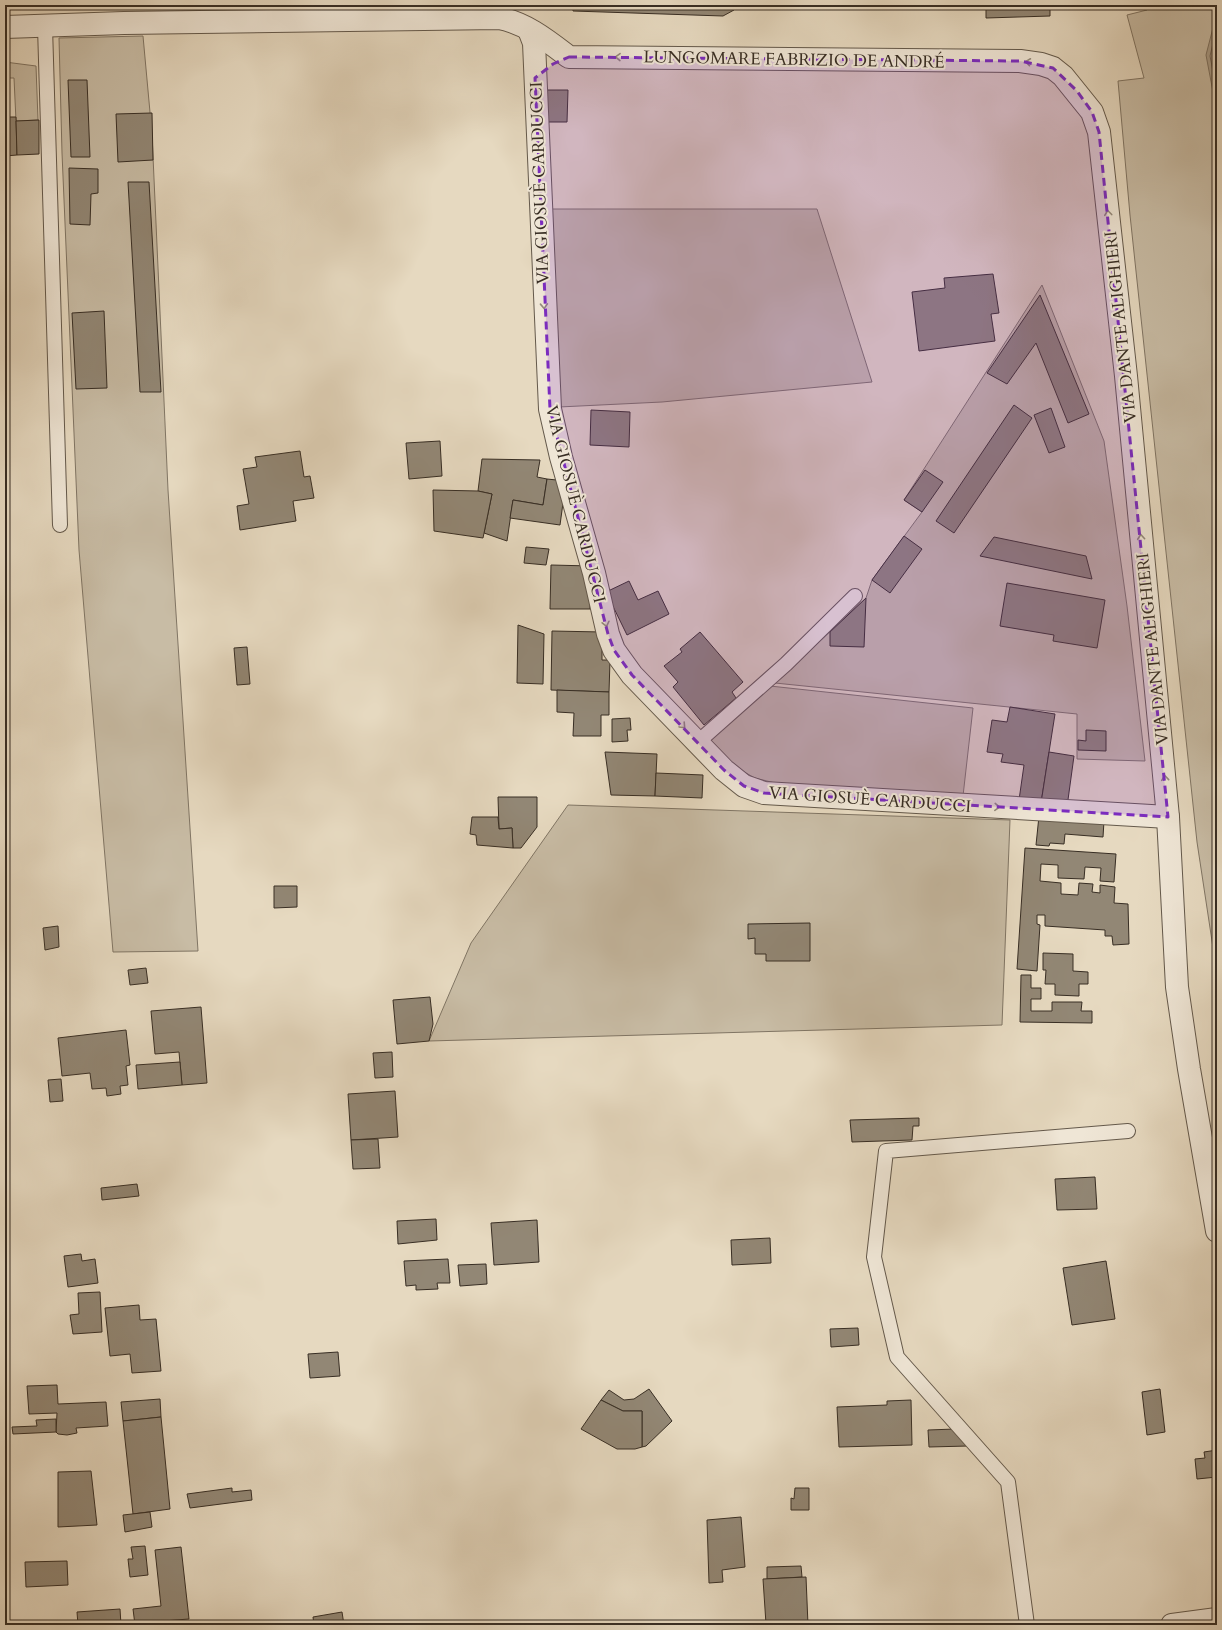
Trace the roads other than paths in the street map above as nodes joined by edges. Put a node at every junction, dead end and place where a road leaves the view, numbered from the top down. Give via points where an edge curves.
1 (5, 27) edge
2 (44, 27) junction
3 (529, 30) junction
4 (569, 57) junction
5 (1063, 76) joint
6 (535, 78) junction
7 (60, 525) dead end
8 (855, 596) dead end
9 (698, 742) junction
10 (1168, 817) junction
11 (1128, 1131) dead end
12 (1217, 1231) edge
13 (1217, 1619) edge
14 (1027, 1625) edge
15 (1172, 1625) edge

1 - 2 street
2 - 3 street via 124,23 499,18 510,20
2 - 7 lane
3 - 4 street
3 - 6 street, VIA GIOSUÈ CARDUCCI via 534,43
5 -> 4 street, LUNGOMARE FABRIZIO DE ANDRÉ via 1053,68 1020,61
4 - 6 street via 553,64
10 -> 5 street, VIA DANTE ALIGHIERI via 1126,376 1099,132 1092,112
6 -> 9 street, VIA GIOSUÈ CARDUCCI via 547,378 554,431 614,650 632,674
8 - 9 lane via 786,664
9 -> 10 street, VIA GIOSUÈ CARDUCCI via 724,770 744,786 764,793
10 - 12 street, VIA DANTE ALIGHIERI via 1177,987 1188,1069
11 - 14 lane via 886,1151 874,1257 897,1357 1008,1482
13 - 15 street

